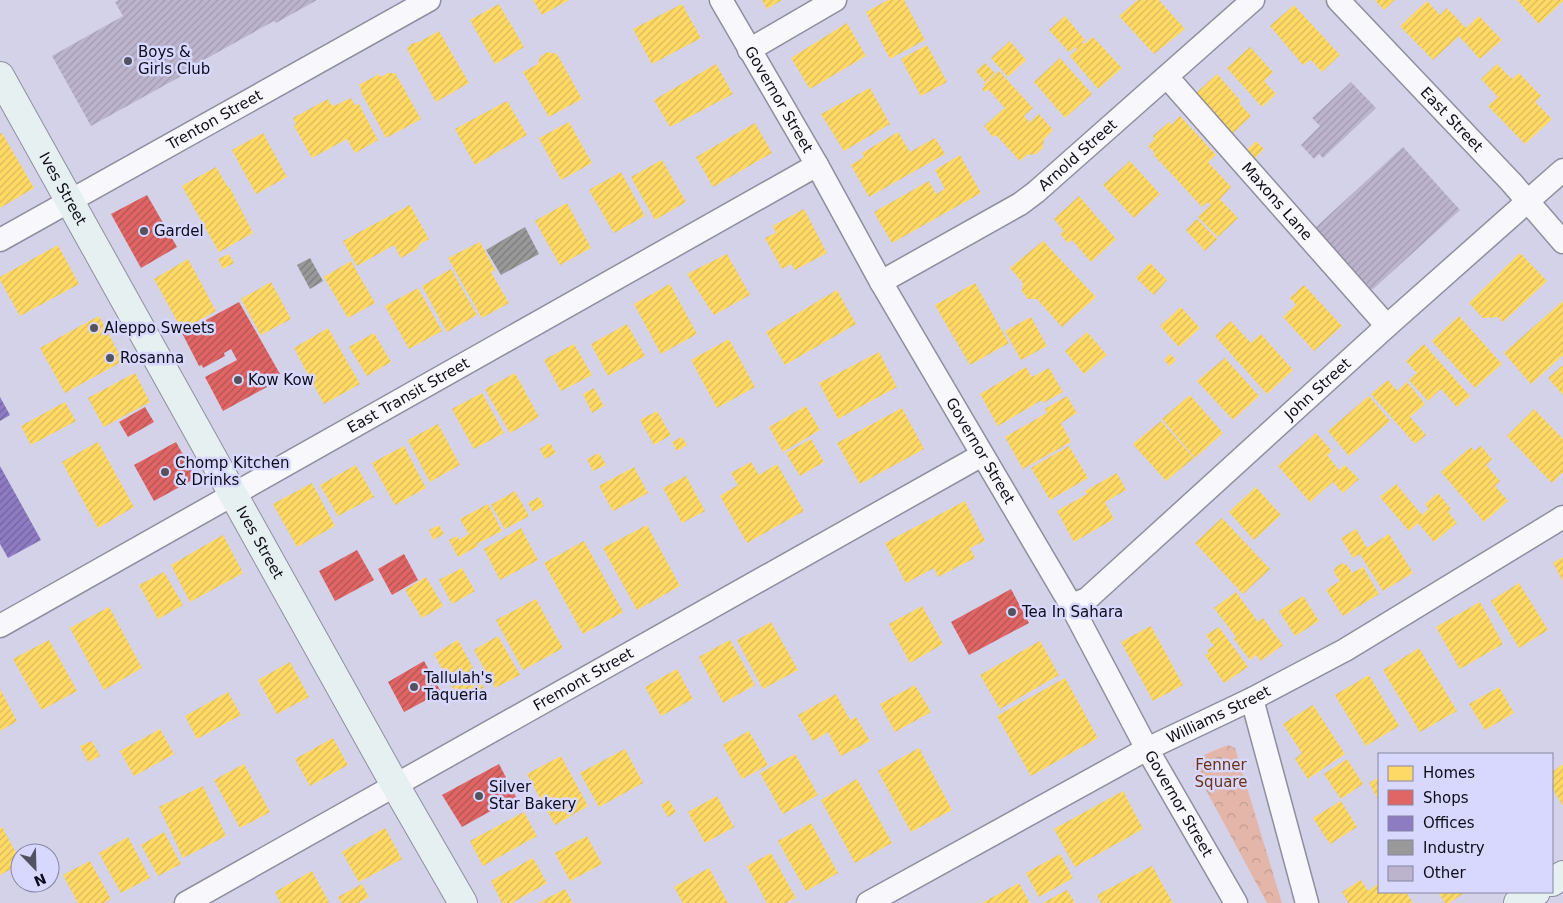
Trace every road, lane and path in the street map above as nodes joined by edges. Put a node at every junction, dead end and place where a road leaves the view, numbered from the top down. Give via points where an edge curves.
1 (429, 0) edge
2 (721, 0) edge
3 (835, 0) edge
4 (1253, 0) edge
5 (1338, 0) edge
6 (749, 50) junction
7 (0, 76) edge
8 (1167, 78) junction
9 (818, 166) junction
10 (1563, 170) edge
11 (70, 201) junction
12 (1528, 201) junction
13 (0, 240) edge
14 (1563, 242) edge
15 (881, 282) junction
16 (1387, 326) junction
17 (982, 455) junction
18 (233, 494) junction
19 (1563, 517) edge
20 (1071, 605) junction
21 (0, 626) edge
22 (1252, 699) junction
23 (1147, 749) junction
24 (395, 785) junction
25 (1534, 893) edge
26 (186, 903) edge
27 (463, 903) edge
28 (868, 903) edge
29 (1236, 903) edge
30 (1308, 903) edge
31 (1518, 903) edge

1 - 11 street, Trenton Street
2 - 6 street, Governor Street
3 - 6 street
4 - 8 street, Arnold Street
5 - 12 street, East Street
6 - 9 street, Governor Street
7 - 11 street, Ives Street
8 - 15 street, Arnold Street via 1020,204
8 - 16 street, Maxons Lane
9 - 15 street, Governor Street
9 - 18 street, East Transit Street
10 - 12 street, John Street
11 - 13 street, Trenton Street
11 - 18 street, Ives Street
12 - 14 street, East Street
12 - 16 street, John Street
15 - 17 street, Governor Street
16 - 20 street, John Street via 1087,599
17 - 20 street, Governor Street
17 - 24 street, Fremont Street
18 - 21 street, East Transit Street
18 - 24 street, Ives Street
19 - 22 street, Williams Street via 1345,650
20 - 23 street, Governor Street
22 - 23 street, Williams Street
22 - 30 street
23 - 28 street, Williams Street
23 - 29 street, Governor Street
24 - 26 street, Fremont Street
24 - 27 street, Ives Street
25 - 31 street

